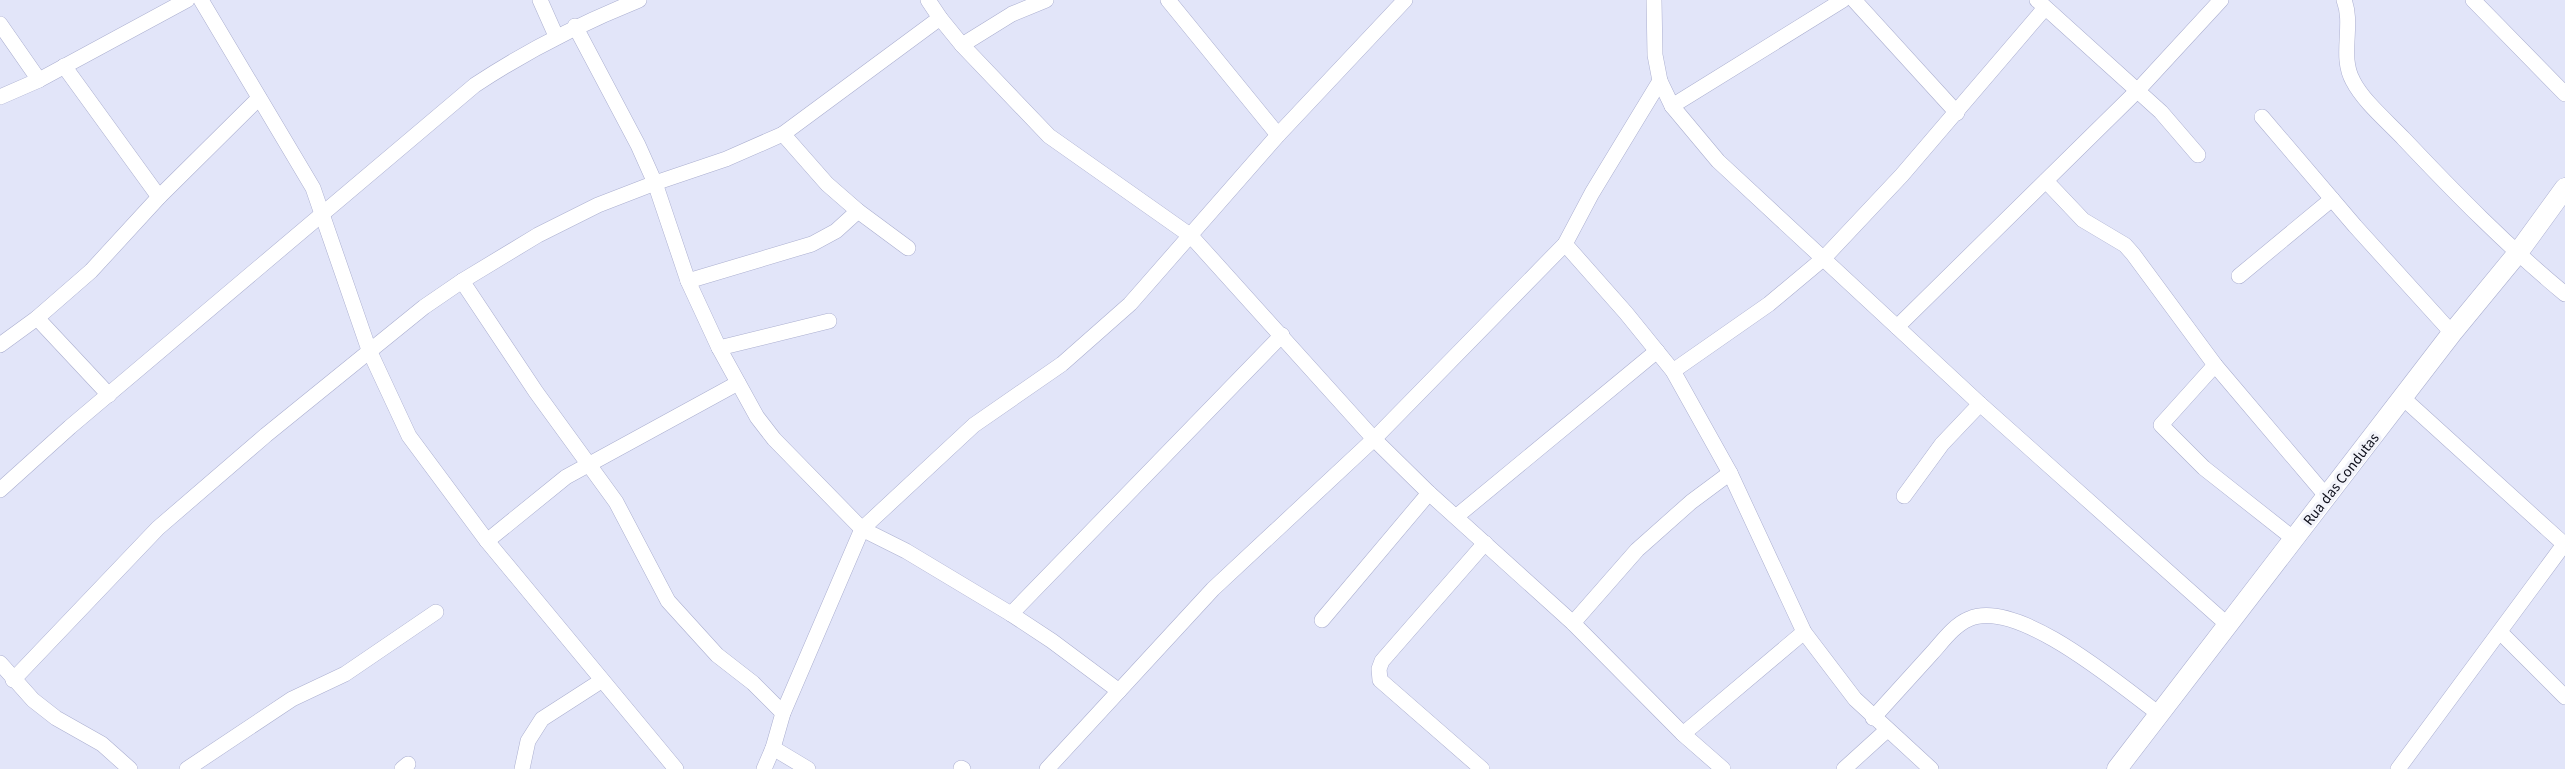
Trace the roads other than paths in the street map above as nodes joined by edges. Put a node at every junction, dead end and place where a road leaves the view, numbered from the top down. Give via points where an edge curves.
1 (187, 0) edge
2 (201, 0) edge
3 (540, 0) edge
4 (639, 0) edge
5 (928, 0) edge
6 (1046, 0) edge
7 (1168, 0) edge
8 (1405, 0) edge
9 (1654, 0) edge
10 (1843, 0) edge
11 (1854, 0) edge
12 (2344, 0) edge
13 (2473, 0) edge
14 (2217, 1) edge
15 (2040, 4) edge
16 (940, 18) junction
17 (0, 24) edge
18 (575, 26) junction
19 (556, 36) junction
20 (962, 45) junction
21 (64, 66) junction
22 (39, 80) junction
23 (1660, 81) junction
24 (2138, 90) junction
25 (2565, 94) edge
26 (0, 97) edge
27 (259, 98) junction
28 (1671, 106) junction
29 (1957, 113) junction
30 (2262, 117) dead end
31 (783, 134) junction
32 (1278, 135) junction
33 (2198, 155) dead end
34 (2046, 182) junction
35 (654, 183) junction
36 (2565, 188) edge
37 (159, 197) junction
38 (2332, 199) junction
39 (858, 211) junction
40 (322, 213) junction
41 (1191, 236) junction
42 (1565, 243) junction
43 (908, 248) dead end
44 (2517, 254) junction
45 (1824, 258) junction
46 (2239, 276) dead end
47 (462, 281) junction
48 (688, 282) junction
49 (2565, 294) edge
50 (37, 318) junction
51 (829, 321) dead end
52 (1898, 327) junction
53 (2452, 333) junction
54 (1282, 335) junction
55 (0, 345) edge
56 (719, 348) junction
57 (369, 350) junction
58 (1657, 351) junction
59 (2215, 365) junction
60 (1673, 372) junction
61 (738, 383) junction
62 (109, 395) junction
63 (2403, 398) junction
64 (1980, 404) junction
65 (1374, 439) junction
66 (589, 463) junction
67 (1730, 473) junction
68 (0, 490) edge
69 (1429, 493) junction
70 (1904, 496) dead end
71 (2327, 496) junction
72 (1457, 516) junction
73 (862, 529) junction
74 (2294, 539) junction
75 (487, 541) junction
76 (1485, 543) junction
77 (2565, 544) edge
78 (436, 612) dead end
79 (1011, 614) junction
80 (1322, 620) dead end
81 (1573, 623) junction
82 (2229, 626) junction
83 (1804, 632) junction
84 (2500, 632) junction
85 (0, 663) edge
86 (13, 680) junction
87 (601, 681) junction
88 (1119, 691) junction
89 (2565, 697) edge
90 (783, 713) junction
91 (2159, 714) junction
92 (1873, 718) junction
93 (1887, 730) junction
94 (1683, 734) junction
95 (773, 748) junction
96 (130, 769) edge
97 (188, 769) edge
98 (522, 769) edge
99 (676, 769) edge
100 (764, 769) edge
101 (808, 769) edge
102 (1047, 769) edge
103 (1482, 769) edge
104 (1723, 769) edge
105 (1844, 769) edge
106 (1931, 769) edge
107 (2117, 769) edge
108 (2398, 769) edge

1 - 21 street
2 - 27 street
3 - 19 street
4 - 18 street
5 - 16 street
6 - 20 street via 1012,14
7 - 32 street
8 - 32 street
9 - 23 street via 1655,55
10 - 28 street
11 - 29 street
12 - 44 street via 2352,80
13 - 25 street
14 - 24 street
15 - 24 street
15 - 29 street
16 - 20 street
16 - 31 street
17 - 22 street
18 - 19 street
18 - 35 street
19 - 40 street via 475,85
20 - 41 street via 1049,136
21 - 22 street
21 - 37 street
22 - 26 street
23 - 28 street
23 - 42 street
24 - 33 street
24 - 34 street
27 - 37 street
27 - 40 street via 313,188
28 - 45 street via 1718,161
29 - 45 street
30 - 38 street
31 - 35 street via 726,159
31 - 39 street via 827,184
32 - 41 street
34 - 52 street
34 - 59 street via 2083,220 2125,245
35 - 47 street via 538,235
35 - 48 street
36 - 44 street, Rua das Condutas
37 - 50 street via 91,271
38 - 46 street
38 - 53 street
39 - 43 street
39 - 48 street via 836,231 812,244
40 - 57 street
40 - 62 street
41 - 54 street
41 - 73 street via 1130,304 1062,364 974,425
42 - 58 street
42 - 65 street
44 - 49 street
44 - 53 street, Rua das Condutas
45 - 52 street
45 - 60 street
47 - 57 street
47 - 66 street
48 - 56 street
50 - 55 street
50 - 62 street
51 - 56 street
52 - 64 street
53 - 63 street, Rua das Condutas
54 - 65 street
54 - 79 street
56 - 61 street
57 - 75 street via 410,436
57 - 86 street via 158,528
58 - 60 street
58 - 72 street
59 - 71 street
59 - 74 street via 2161,425 2204,468
60 - 67 street
61 - 66 street
61 - 73 street via 774,439
62 - 68 street
63 - 71 street, Rua das Condutas
63 - 77 street
64 - 70 street via 1942,444
64 - 82 street
65 - 69 street
65 - 88 street via 1213,589
66 - 75 street via 556,484
66 - 90 street via 624,516 668,601 717,655
67 - 81 street via 1637,550
67 - 83 street
69 - 72 street
69 - 80 street
71 - 74 street, Rua das Condutas
72 - 76 street
73 - 79 street
73 - 90 street
74 - 82 street, Rua das Condutas
75 - 87 street
76 - 81 street
76 - 103 street via 1379,669 1380,680
77 - 84 street
78 - 97 street via 345,674 292,699
79 - 88 street
81 - 94 street
82 - 91 street, Rua das Condutas
83 - 92 street
83 - 94 street
84 - 89 street
84 - 108 street
85 - 86 street
86 - 96 street via 56,718 102,744
87 - 98 street via 542,719 528,741
87 - 99 street
88 - 102 street
90 - 95 street
91 - 92 street via 2067,646 2008,618 1985,614 1967,619 1947,636
91 - 107 street, Rua das Condutas
92 - 93 street
93 - 105 street
93 - 106 street
94 - 104 street
95 - 100 street
95 - 101 street

